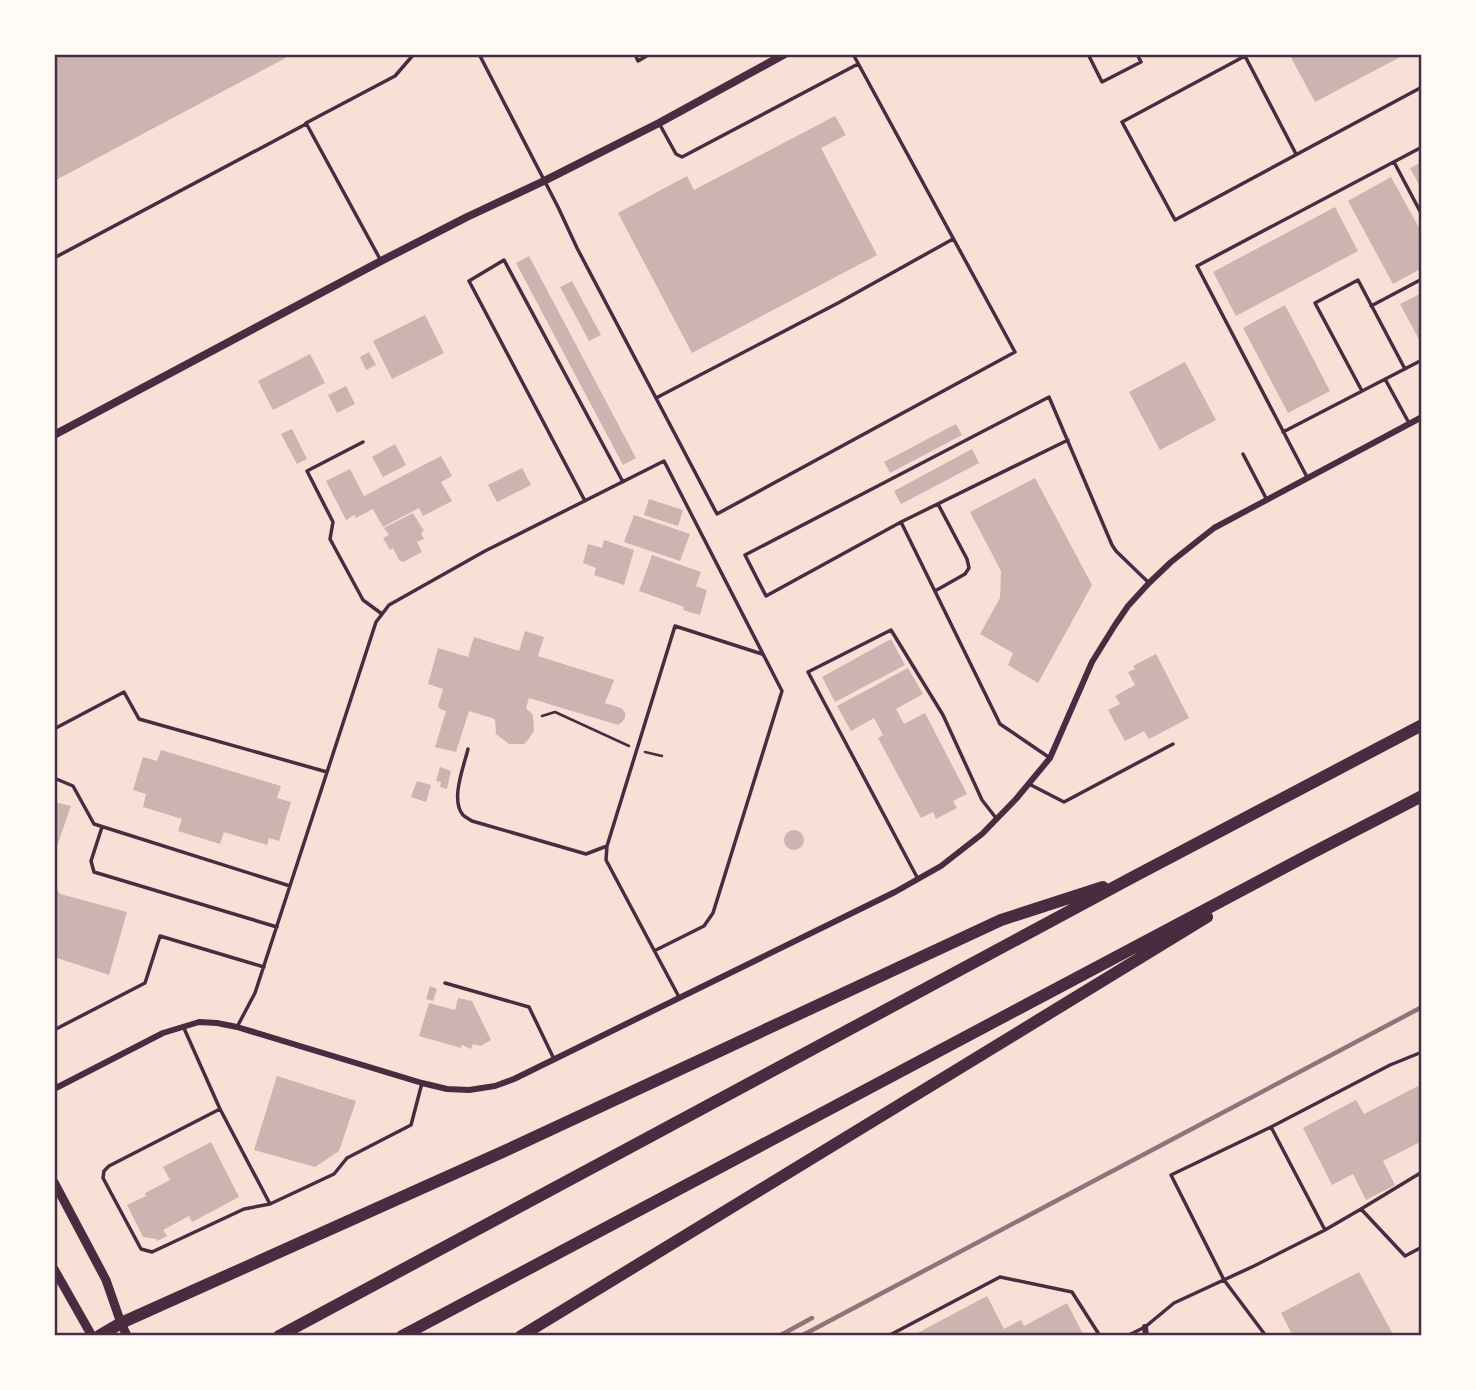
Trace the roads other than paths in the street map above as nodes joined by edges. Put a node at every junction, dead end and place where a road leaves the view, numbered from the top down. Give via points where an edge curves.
1 (414, 54) edge
2 (480, 54) edge
3 (635, 54) edge
4 (650, 54) edge
5 (785, 54) edge
6 (853, 54) edge
7 (1087, 54) edge
8 (1137, 54) edge
9 (858, 64) junction
10 (1422, 87) edge
11 (306, 123) junction
12 (659, 123) junction
13 (1422, 147) edge
14 (1296, 155) junction
15 (1394, 162) junction
16 (544, 181) junction
17 (1422, 215) edge
18 (953, 239) junction
19 (54, 258) edge
20 (381, 261) junction
21 (1422, 279) edge
22 (1371, 306) junction
23 (1422, 360) edge
24 (1405, 369) junction
25 (1385, 379) junction
26 (1362, 391) junction
27 (656, 398) junction
28 (1422, 417) edge
29 (1409, 423) junction
30 (1283, 432) junction
31 (54, 435) edge
32 (1068, 440) junction
33 (363, 442) dead end
34 (1243, 454) dead end
35 (1308, 478) junction
36 (623, 482) junction
37 (1267, 500) junction
38 (585, 501) junction
39 (938, 504) junction
40 (901, 522) junction
41 (1149, 583) junction
42 (934, 591) junction
43 (382, 614) junction
44 (764, 654) junction
45 (1422, 725) edge
46 (54, 729) edge
47 (1172, 744) dead end
48 (468, 749) dead end
49 (1050, 758) junction
50 (327, 772) junction
51 (54, 778) edge
52 (1029, 784) junction
53 (1422, 796) edge
54 (997, 819) junction
55 (102, 827) junction
56 (607, 846) junction
57 (1312, 853) junction
58 (1133, 877) junction
59 (918, 879) junction
60 (290, 886) junction
61 (277, 927) junction
62 (656, 950) junction
63 (264, 967) junction
64 (445, 983) dead end
65 (679, 997) junction
66 (183, 1026) junction
67 (237, 1027) junction
68 (54, 1030) edge
69 (1422, 1052) edge
70 (554, 1059) junction
71 (422, 1083) junction
72 (54, 1089) edge
73 (220, 1109) junction
74 (1271, 1127) junction
75 (1422, 1172) edge
76 (54, 1182) edge
77 (270, 1204) junction
78 (1361, 1209) junction
79 (1325, 1230) junction
80 (1422, 1247) edge
81 (54, 1269) edge
82 (1224, 1280) junction
83 (121, 1323) junction
84 (1145, 1327) junction
85 (92, 1336) edge
86 (99, 1336) edge
87 (127, 1336) edge
88 (279, 1336) edge
89 (402, 1336) edge
90 (521, 1336) edge
91 (888, 1336) edge
92 (1100, 1336) edge
93 (1127, 1336) edge
94 (1146, 1336) edge
95 (1266, 1336) edge

1 - 11 lane via 395,76
2 - 16 lane
3 - 4 lane via 638,61
5 - 12 street
6 - 9 lane
7 - 8 lane via 1102,82 1141,62
9 - 12 lane via 682,157
9 - 18 lane
10 - 14 lane
11 - 19 lane
11 - 20 lane
12 - 16 street
13 - 15 lane
14 - 14 lane via 1175,220 1122,122 1245,56
15 - 17 lane
15 - 30 lane via 1198,266
16 - 20 street
16 - 27 lane
18 - 27 lane
18 - 27 lane via 1015,352 718,514
20 - 31 street
21 - 22 lane
22 - 24 lane
22 - 26 lane via 1358,280 1315,303
23 - 24 lane
24 - 25 lane
25 - 26 lane
25 - 29 lane
26 - 30 lane
28 - 29 street
29 - 35 street
30 - 35 lane
32 - 39 lane
32 - 40 lane via 1049,397 745,555 766,596
32 - 41 lane via 1112,545
33 - 43 lane via 307,471 333,522 330,539 363,600
34 - 37 lane
35 - 37 street
36 - 38 lane
36 - 38 lane via 504,260 469,281
36 - 44 lane via 664,461
37 - 41 street via 1204,536
38 - 43 lane via 485,551 388,605
39 - 40 lane
39 - 42 lane via 969,568
40 - 42 lane
41 - 49 street via 1128,606 1092,662
42 - 49 lane via 1000,724
43 - 50 lane
44 - 56 lane via 675,626
44 - 62 lane via 782,691 713,913 704,926
45 - 58 highway
46 - 50 lane via 124,692 139,719
47 - 52 lane via 1063,802
48 - 56 lane via 457,804 472,821 586,854
49 - 52 street
50 - 60 lane
51 - 55 lane via 73,786 94,824
52 - 54 street
53 - 57 highway
54 - 59 street via 941,866
54 - 59 lane via 982,800 943,715 891,630 808,672
55 - 60 lane
55 - 61 lane via 91,860 94,872
56 - 62 lane via 606,860
57 - 89 highway
57 - 90 highway
58 - 83 highway via 1001,919 509,1149
58 - 88 highway
59 - 65 street
60 - 61 lane
61 - 63 lane
62 - 65 lane
63 - 67 lane
63 - 68 lane via 160,936 145,983
64 - 70 lane via 529,1007
65 - 70 street
66 - 67 street via 199,1022
66 - 72 street
66 - 73 lane
67 - 71 street
69 - 74 lane
70 - 71 street via 495,1086 469,1090
71 - 77 lane via 411,1125 347,1158 334,1174
73 - 77 lane
73 - 77 lane via 109,1166 103,1178 141,1249 152,1252 244,1209
74 - 79 lane
74 - 82 lane via 1171,1175
75 - 78 lane
76 - 83 main road via 106,1280
78 - 79 lane
78 - 80 lane via 1405,1256
79 - 82 lane
81 - 85 main road
82 - 84 lane via 1174,1303
82 - 95 lane
83 - 86 highway
83 - 87 main road
84 - 93 lane
84 - 94 street
91 - 92 lane via 1000,1277 1072,1292

